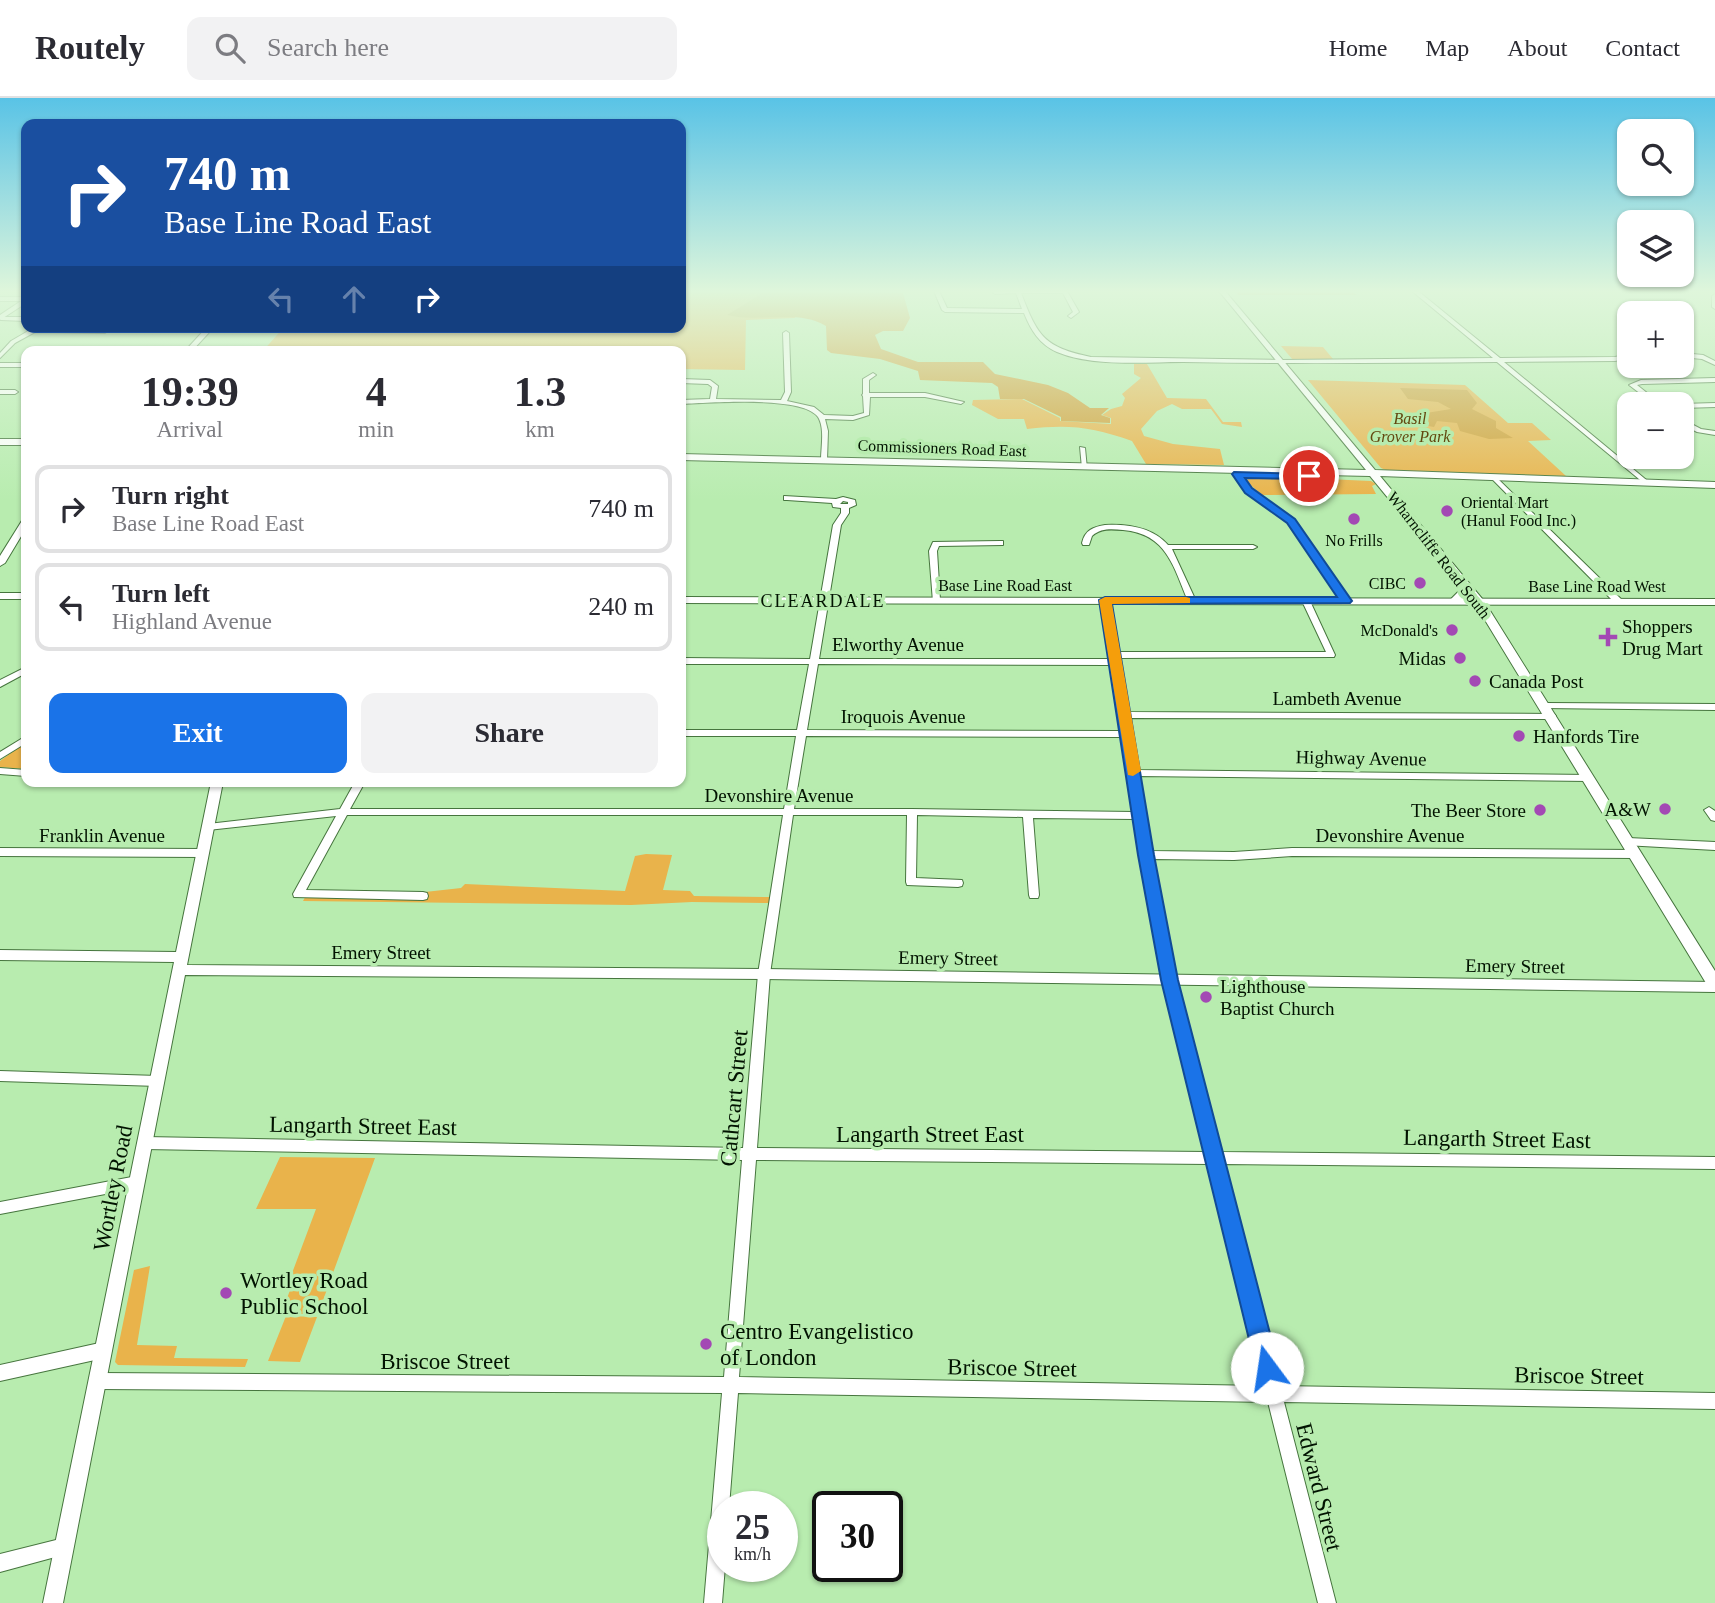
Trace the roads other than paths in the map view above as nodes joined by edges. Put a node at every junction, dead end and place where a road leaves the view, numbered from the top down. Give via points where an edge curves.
1 (787, 361) edge
2 (1215, 361) edge
3 (1449, 361) edge
4 (1500, 361) edge
5 (1282, 362) junction
6 (0, 365) edge
7 (21, 365) edge
8 (873, 375) dead end
9 (1715, 380) edge
10 (686, 381) edge
11 (0, 392) edge
12 (1642, 392) edge
13 (15, 393) dead end
14 (865, 395) junction
15 (784, 401) junction
16 (961, 401) dead end
17 (686, 402) edge
18 (713, 402) junction
19 (1715, 405) edge
20 (1694, 406) edge
21 (821, 417) junction
22 (1694, 428) edge
23 (1715, 433) edge
24 (0, 442) edge
25 (21, 442) edge
26 (1082, 448) dead end
27 (686, 457) edge
28 (824, 460) junction
29 (1085, 468) junction
30 (1236, 472) junction
31 (1377, 476) junction
32 (1425, 477) junction
33 (1409, 479) junction
34 (1495, 479) junction
35 (1647, 483) junction
36 (1715, 485) edge
37 (787, 498) dead end
38 (1397, 501) junction
39 (21, 529) edge
40 (1000, 543) dead end
41 (1086, 543) dead end
42 (1167, 547) junction
43 (1253, 547) dead end
44 (0, 563) edge
45 (1468, 587) junction
46 (0, 596) edge
47 (21, 596) edge
48 (686, 600) edge
49 (825, 600) junction
50 (936, 600) junction
51 (1105, 600) junction
52 (1192, 601) junction
53 (1306, 601) junction
54 (1346, 601) junction
55 (1455, 601) junction
56 (1479, 601) junction
57 (1619, 602) junction
58 (1715, 602) edge
59 (1114, 658) junction
60 (686, 661) edge
61 (813, 662) junction
62 (21, 673) edge
63 (0, 684) edge
64 (1715, 706) edge
65 (1548, 711) junction
66 (1123, 715) junction
67 (686, 733) edge
68 (801, 734) junction
69 (1126, 734) junction
70 (21, 742) edge
71 (0, 756) edge
72 (0, 771) edge
73 (21, 773) edge
74 (1134, 773) junction
75 (1589, 778) junction
76 (216, 787) edge
77 (357, 787) edge
78 (342, 812) junction
79 (912, 812) junction
80 (788, 813) junction
81 (1028, 814) junction
82 (1140, 816) junction
83 (208, 827) junction
84 (1715, 846) edge
85 (1632, 848) junction
86 (0, 852) edge
87 (203, 853) junction
88 (1146, 855) junction
89 (958, 883) dead end
90 (1034, 895) dead end
91 (423, 896) dead end
92 (0, 955) edge
93 (181, 963) junction
94 (764, 974) junction
95 (1170, 980) junction
96 (1715, 986) edge
97 (0, 1076) edge
98 (158, 1081) junction
99 (145, 1143) junction
100 (750, 1154) junction
101 (1214, 1156) junction
102 (1715, 1163) edge
103 (137, 1182) junction
104 (0, 1209) edge
105 (104, 1350) junction
106 (0, 1373) edge
107 (98, 1381) junction
108 (731, 1385) junction
109 (1274, 1395) junction
110 (1715, 1401) edge
111 (64, 1547) junction
112 (0, 1563) edge
113 (53, 1603) edge
114 (713, 1603) edge
115 (1327, 1603) edge

1 - 15 street
2 - 5 street
3 - 5 street
4 - 35 street
5 - 31 main road, Wharncliffe Road South
6 - 7 street
8 - 14 street via 866,379
9 - 12 street via 1632,385
10 - 18 street via 710,382 715,386
11 - 13 street
14 - 16 street via 925,395
14 - 21 street via 867,414 862,417
15 - 18 street
15 - 21 street via 808,407
17 - 18 street
19 - 20 street
21 - 28 street
22 - 23 street
24 - 25 main road
26 - 29 street
27 - 28 main road, Commissioners Road East
28 - 29 main road, Commissioners Road East
29 - 30 main road, Commissioners Road East
30 - 31 main road, Commissioners Road East
30 - 54 street via 1248,490 1291,521
31 - 32 main road
31 - 33 main road
31 - 38 main road, Wharncliffe Road South
32 - 33 main road
32 - 34 main road
33 - 38 main road via 1396,486
34 - 35 main road
34 - 57 street
35 - 36 main road
37 - 49 street via 853,502 845,507 837,525
38 - 45 main road, Wharncliffe Road South
39 - 44 street
40 - 50 street via 936,544
41 - 42 street via 1099,527 1138,527 1155,534
42 - 43 street
42 - 52 street
45 - 55 main road
45 - 56 main road, Wharncliffe Road South
46 - 47 street
48 - 49 street, Base Line Road East
49 - 50 street, Base Line Road East
49 - 61 street, Cathcart Street
50 - 51 street, Base Line Road East
51 - 52 street, Base Line Road East
51 - 59 street, Edward Street
52 - 53 street, Base Line Road East
53 - 54 street, Base Line Road East
53 - 59 street, Elworthy Avenue via 1331,654
54 - 55 street, Base Line Road East
55 - 56 street, Base Line Road East
56 - 57 street, Base Line Road West
56 - 65 main road, Wharncliffe Road South
57 - 58 street, Base Line Road West
59 - 61 street, Elworthy Avenue
59 - 66 street, Edward Street
60 - 61 street, Elworthy Avenue
61 - 68 street, Cathcart Street
62 - 63 street
64 - 65 street, Lambeth Avenue
65 - 66 street, Lambeth Avenue
65 - 75 main road, Wharncliffe Road South
66 - 69 street, Edward Street
67 - 68 street, Iroquois Avenue
68 - 69 street, Iroquois Avenue
68 - 80 street, Cathcart Street
69 - 74 street, Edward Street
70 - 71 street
72 - 73 street
74 - 75 street, Highway Avenue
74 - 82 street, Edward Street
75 - 85 main road, Wharncliffe Road South
76 - 83 street, Wortley Road
77 - 78 street
78 - 80 street, Devonshire Avenue
78 - 83 street, Devonshire Avenue
78 - 91 street via 298,894
79 - 80 street, Devonshire Avenue
79 - 81 street, Devonshire Avenue
79 - 89 street via 911,882
80 - 94 street, Cathcart Street
81 - 82 street, Devonshire Avenue
81 - 90 street
82 - 88 street, Edward Street
83 - 87 street, Wortley Road
84 - 85 street, Devonshire Avenue
85 - 88 street, Devonshire Avenue
85 - 96 main road, Wharncliffe Road South
86 - 87 street, Franklin Avenue
87 - 93 street, Wortley Road
88 - 95 street, Edward Street
92 - 93 street, Emery Street
93 - 94 street, Emery Street
93 - 98 street, Wortley Road
94 - 95 street, Emery Street
94 - 100 street, Cathcart Street
95 - 96 street, Emery Street
95 - 101 street, Edward Street
97 - 98 street
98 - 99 street, Wortley Road
99 - 100 street, Langarth Street East
99 - 103 street, Wortley Road
100 - 101 street, Langarth Street East
100 - 108 street, Cathcart Street
101 - 102 street, Langarth Street East
101 - 109 street, Edward Street
103 - 104 street
103 - 105 street, Wortley Road
105 - 106 street
105 - 107 street, Wortley Road
107 - 108 street, Briscoe Street
107 - 111 street, Wortley Road
108 - 109 street, Briscoe Street
108 - 114 street, Cathcart Street
109 - 110 street, Briscoe Street
109 - 115 street, Edward Street
111 - 112 street
111 - 113 street, Wortley Road

